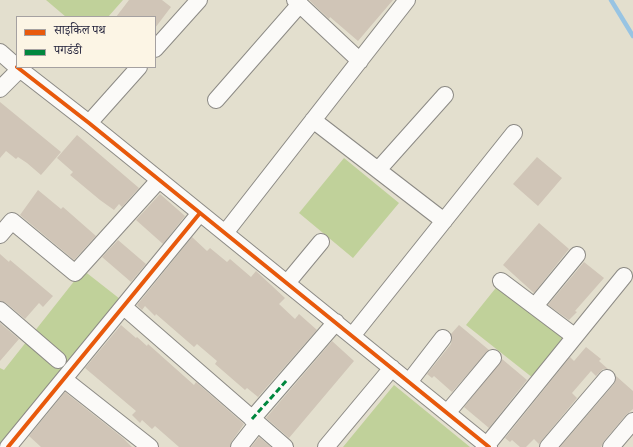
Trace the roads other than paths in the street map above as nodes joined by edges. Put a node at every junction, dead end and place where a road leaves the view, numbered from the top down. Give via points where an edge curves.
1 (408, 0) edge
2 (298, 2) edge
3 (191, 3) edge
4 (156, 48) edge
5 (0, 52) edge
6 (360, 61) junction
7 (16, 65) edge
8 (19, 68) edge
9 (138, 68) edge
10 (0, 89) edge
11 (445, 95) dead end
12 (216, 100) dead end
13 (313, 120) junction
14 (89, 123) junction
15 (514, 133) dead end
16 (378, 170) junction
17 (159, 180) junction
18 (200, 213) junction
19 (444, 221) junction
20 (1, 230) edge
21 (225, 233) junction
22 (321, 242) dead end
23 (577, 255) dead end
24 (624, 276) dead end
25 (501, 281) dead end
26 (287, 283) junction
27 (535, 306) junction
28 (124, 308) junction
29 (0, 310) edge
30 (336, 322) junction
31 (352, 336) junction
32 (574, 336) junction
33 (443, 338) dead end
34 (493, 358) dead end
35 (58, 360) dead end
36 (392, 368) junction
37 (607, 378) dead end
38 (65, 380) junction
39 (409, 382) junction
40 (447, 413) junction
41 (255, 421) junction
42 (633, 421) edge
43 (13, 446) edge
44 (488, 446) edge
45 (150, 447) edge
46 (239, 447) edge
47 (285, 447) edge
48 (326, 447) edge
49 (548, 447) edge
50 (611, 447) edge

1 - 6 street
2 - 6 street
2 - 12 street
3 - 4 street
5 - 7 street
6 - 13 street
8 - 10 street
8 - 14 street
9 - 14 street
11 - 16 street
13 - 16 street
13 - 21 street
14 - 17 street
15 - 19 street
16 - 19 street
17 - 18 street
17 - 20 street via 75,273 12,220
18 - 21 street
18 - 28 street
19 - 31 street
21 - 26 street
22 - 26 street
23 - 27 street
24 - 32 street
25 - 27 street
26 - 30 street
27 - 32 street
28 - 38 street
28 - 41 street
29 - 35 street
30 - 31 street
30 - 41 street
31 - 36 street
32 - 44 street
33 - 39 street
34 - 40 street
36 - 39 street
36 - 48 street
37 - 49 street
38 - 43 street
38 - 45 street
39 - 40 street
40 - 44 street
41 - 46 street
41 - 47 street
42 - 50 street

